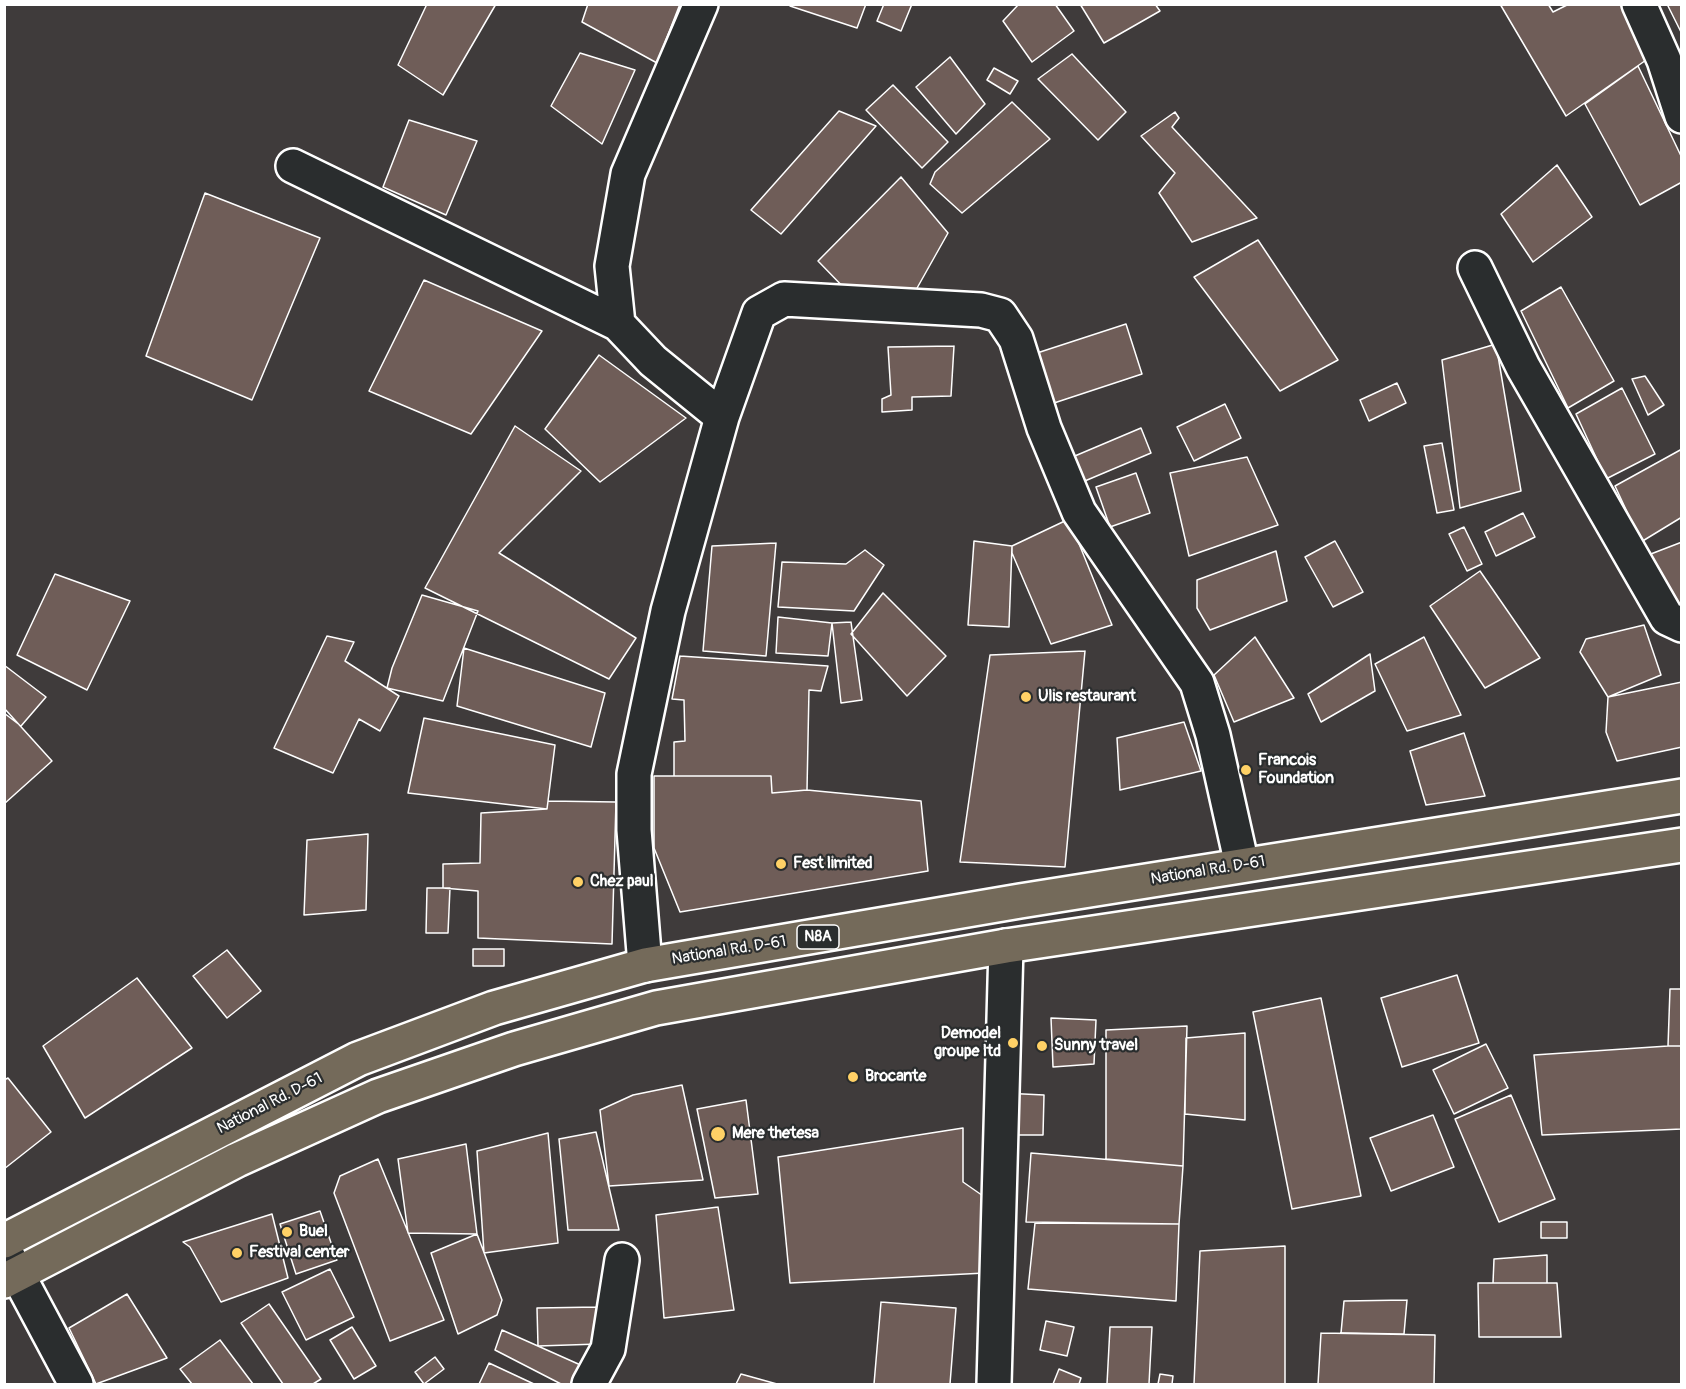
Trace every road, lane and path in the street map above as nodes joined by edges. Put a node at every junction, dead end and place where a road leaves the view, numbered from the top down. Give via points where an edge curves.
1 (701, 4) edge
2 (1639, 4) edge
3 (1682, 116) edge
4 (293, 166) dead end
5 (1475, 268) dead end
6 (618, 324) junction
7 (722, 417) junction
8 (1682, 625) edge
9 (1682, 796) edge
10 (1682, 845) edge
11 (1242, 865) junction
12 (1006, 946) junction
13 (645, 965) junction
14 (4, 1240) edge
15 (622, 1260) dead end
16 (9, 1268) edge
17 (76, 1384) edge
18 (589, 1384) edge
19 (994, 1384) edge

1 - 6 street via 628,174 612,266
2 - 3 street via 1664,60
4 - 6 street
5 - 8 street via 1523,367 1667,618
6 - 7 street via 653,361
7 - 11 street via 759,313 784,298 981,310 1000,315 1016,339 1044,428 1079,513 1197,682
7 - 13 street via 668,611 634,774 634,830
9 - 11 highway, National Rd. D-61 / N8A
10 - 12 highway
11 - 13 highway, National Rd. D-61 / N8A
12 - 16 highway via 656,1008 514,1049 378,1096
12 - 19 street
13 - 14 highway, National Rd. D-61 / N8A via 494,1008 358,1059
15 - 18 street via 608,1349
16 - 17 street

